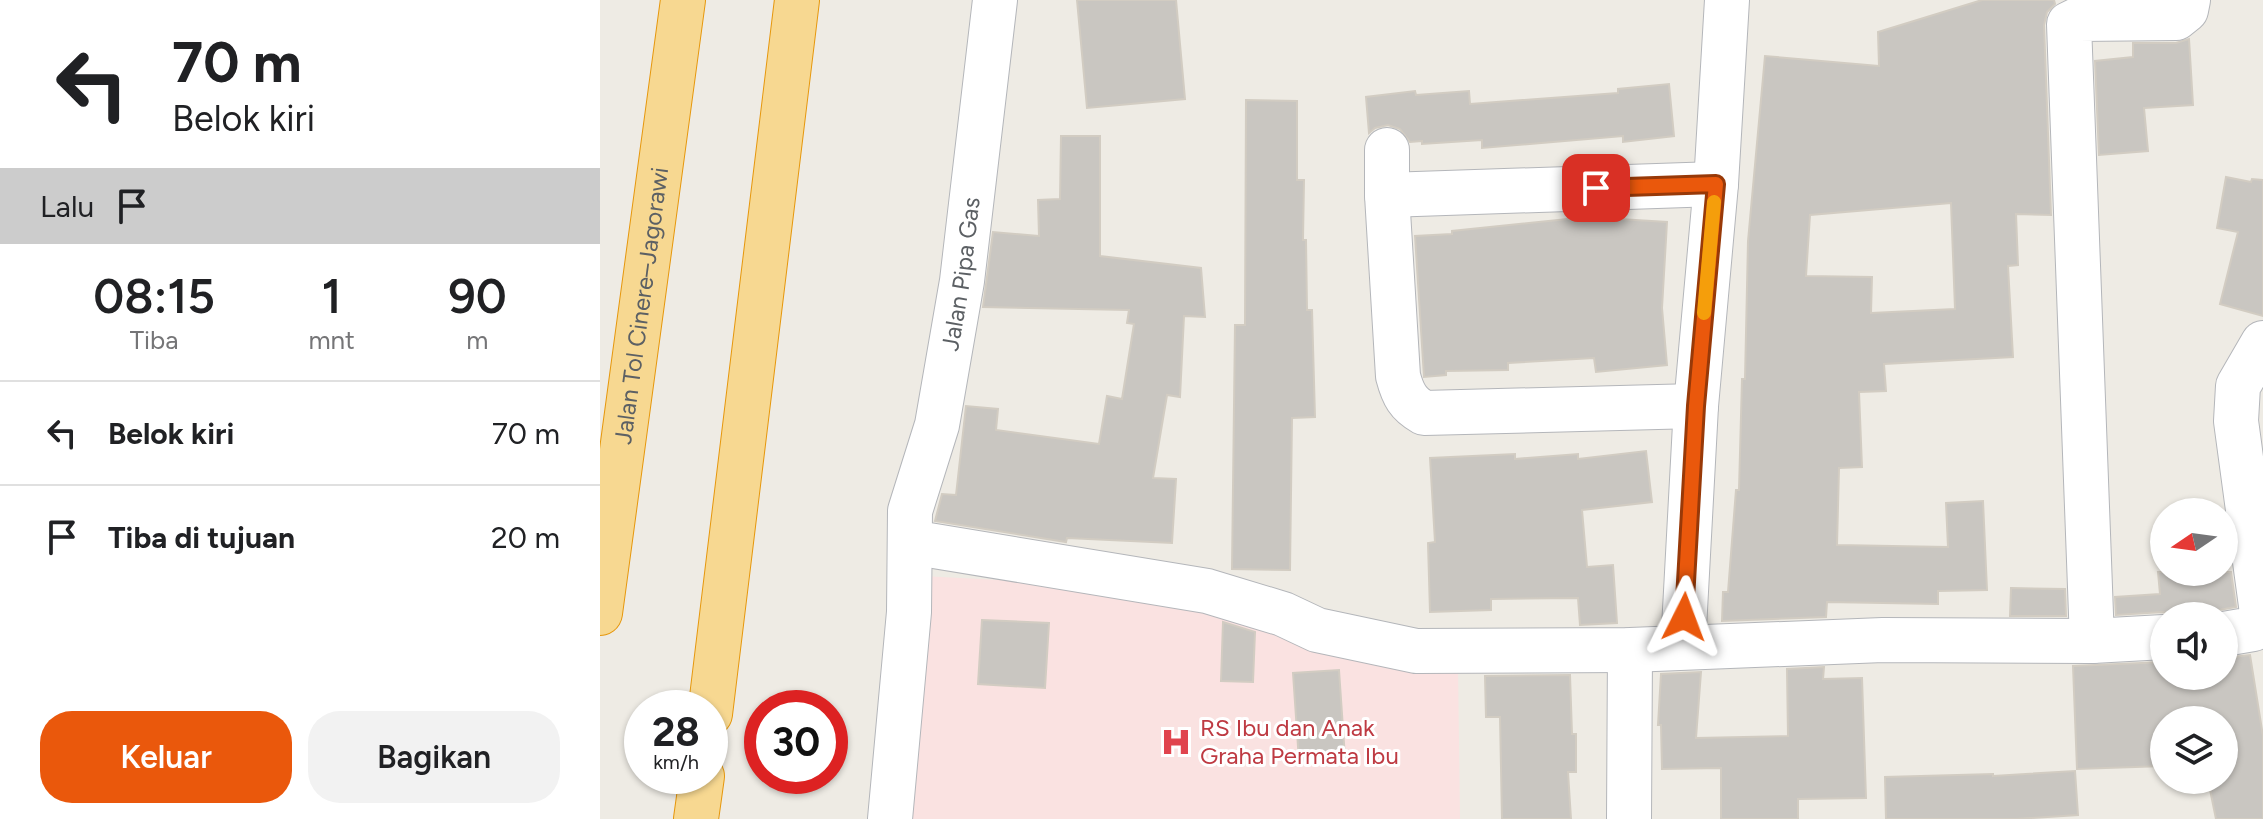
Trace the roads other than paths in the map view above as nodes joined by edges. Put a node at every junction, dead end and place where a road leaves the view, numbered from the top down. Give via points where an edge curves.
1 (683, 0) edge
2 (797, 0) edge
3 (995, 0) edge
4 (1727, 0) edge
5 (2188, 0) edge
6 (1387, 150) dead end
7 (1716, 184) junction
8 (1387, 195) junction
9 (2259, 355) edge
10 (1696, 406) junction
11 (910, 542) junction
12 (2260, 566) edge
13 (600, 613) edge
14 (2238, 632) edge
15 (2150, 638) edge
16 (2092, 641) junction
17 (1683, 647) junction
18 (1630, 650) junction
19 (713, 690) edge
20 (699, 794) edge
21 (696, 819) edge
22 (890, 819) edge
23 (1629, 819) edge

1 - 13 highway, Jalan Tol Cinere–Jagorawi
2 - 19 highway
3 - 11 street, Jalan Pipa Gas via 962,281 937,425 910,511
4 - 7 street
5 - 16 street via 2176,18 2079,19 2069,24
6 - 8 street
7 - 8 street
7 - 10 street
8 - 10 street via 1398,376 1411,406 1424,413
9 - 12 street via 2238,386 2236,421
10 - 17 street
11 - 18 street via 1207,591 1317,630 1416,651
11 - 22 street, Jalan Pipa Gas via 909,612
12 - 14 street via 2262,613 2253,629
15 - 16 street
16 - 17 street via 1883,640
17 - 18 street
18 - 23 street
20 - 21 highway

